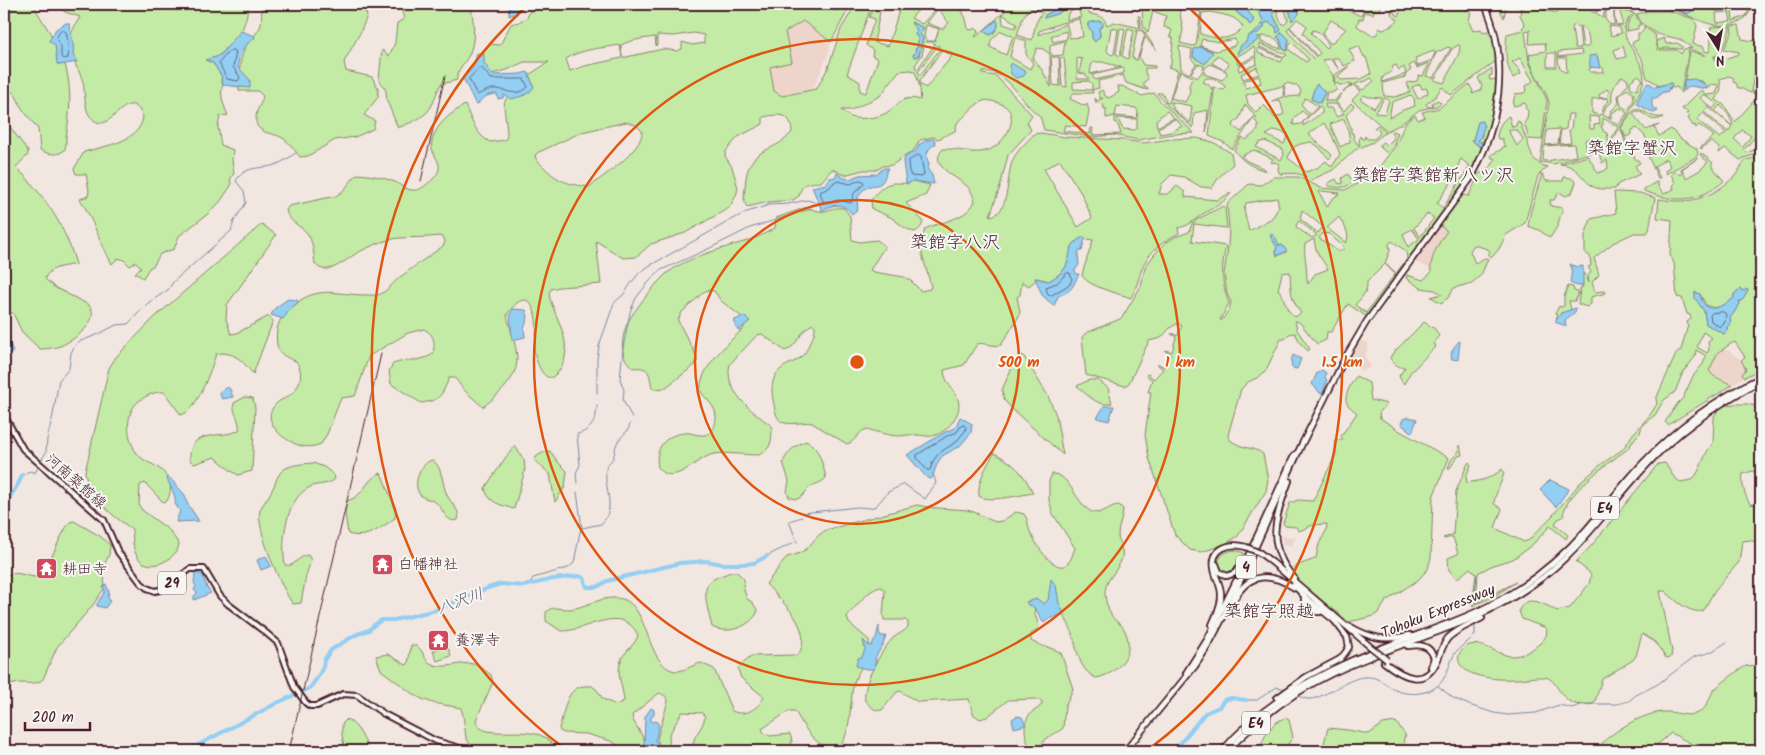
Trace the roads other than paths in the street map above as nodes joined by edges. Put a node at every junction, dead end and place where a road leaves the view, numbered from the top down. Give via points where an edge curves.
1 (1485, 4) edge
2 (1761, 377) edge
3 (1761, 381) edge
4 (4, 415) edge
5 (1300, 450) junction
6 (1294, 466) junction
7 (1246, 548) junction
8 (1248, 555) junction
9 (1302, 592) junction
10 (1517, 595) junction
11 (1334, 618) junction
12 (1440, 627) junction
13 (1206, 640) junction
14 (1208, 646) junction
15 (1395, 648) junction
16 (1386, 661) junction
17 (1183, 678) junction
18 (1294, 690) junction
19 (1284, 697) junction
20 (470, 751) edge
21 (1125, 751) edge
22 (1222, 751) edge
23 (1228, 751) edge

1 - 5 highway, 4 via 1496,38 1499,85 1494,121 1480,162 1367,321
2 - 12 highway, Tohoku Expressway / E4 via 1716,402 1669,437 1585,531 1541,573 1496,602
3 - 10 highway, Tohoku Expressway / E4 via 1718,405 1678,434 1644,467 1568,556
4 - 20 main road, 河南築館線 / 29 via 23,449 100,515 118,552 141,583 155,592 190,569 206,571 220,596 278,643 297,693 306,703 314,706 343,694 357,695 384,714 436,742
5 - 6 highway, 4
5 - 8 highway, 4 via 1293,458
6 - 9 highway via 1276,516 1274,537 1279,557
6 - 14 highway, 4
7 - 8 highway via 1232,547 1222,552 1216,562 1217,569 1223,575 1231,575
7 - 9 highway, bridge via 1273,563
7 - 13 highway via 1230,545 1216,555 1214,566 1221,595
8 - 13 highway, 4
9 - 11 highway
9 - 11 highway via 1323,613
9 - 14 highway via 1270,576 1247,582
10 - 15 highway, Tohoku Expressway / E4 via 1478,617
10 - 16 highway via 1448,638 1429,673 1410,678
11 - 12 highway via 1367,636 1383,638 1402,637
11 - 16 highway, bridge
11 - 18 highway via 1347,637 1349,647 1345,654
12 - 18 highway, Tohoku Expressway / E4 via 1349,661
13 - 17 highway, 4
14 - 17 highway, 4
15 - 16 highway via 1425,646 1433,654 1433,664 1424,673 1412,676
15 - 18 highway, Tohoku Expressway / E4
17 - 21 highway, 4
18 - 19 highway, Tohoku Expressway / E4
18 - 19 highway
19 - 22 highway, E4 via 1244,728
19 - 23 highway, Tohoku Expressway / E4

